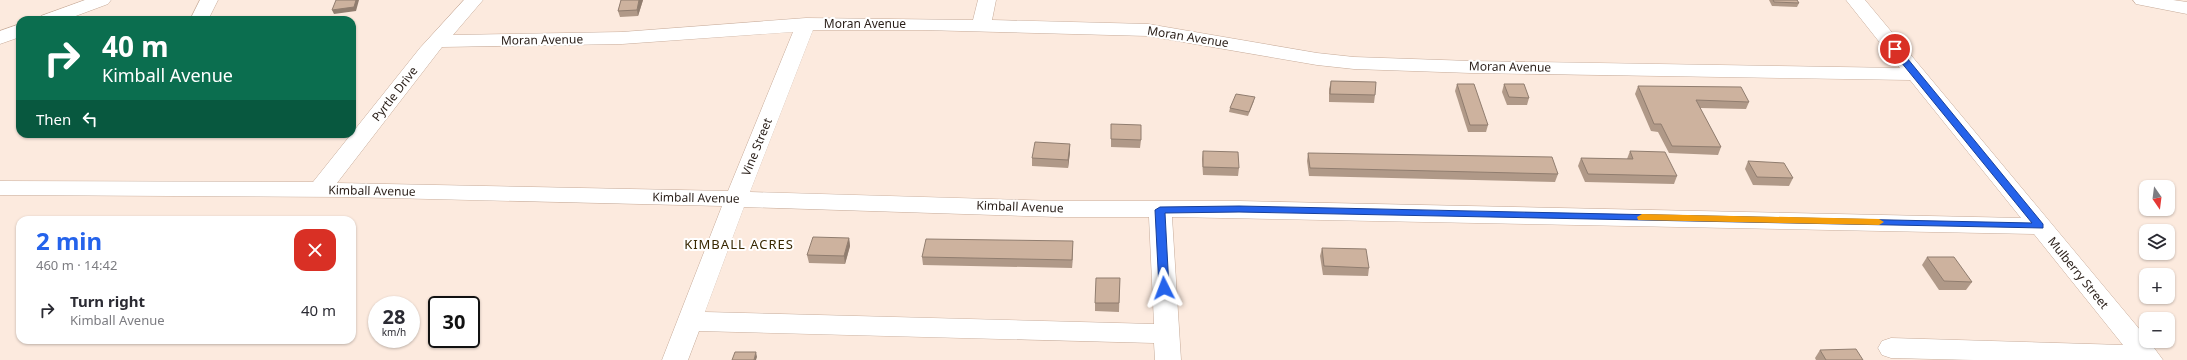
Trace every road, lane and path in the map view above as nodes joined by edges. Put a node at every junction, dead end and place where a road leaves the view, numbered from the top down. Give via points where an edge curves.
1 (102, 0) edge
2 (208, 0) edge
3 (474, 0) edge
4 (987, 0) edge
5 (1855, 0) edge
6 (2142, 0) edge
7 (2187, 8) edge
8 (59, 16) edge
9 (201, 16) edge
10 (806, 24) junction
11 (981, 26) junction
12 (16, 32) edge
13 (0, 38) edge
14 (436, 41) junction
15 (1915, 74) junction
16 (0, 188) edge
17 (319, 190) junction
18 (736, 199) junction
19 (1160, 210) junction
20 (2040, 226) junction
21 (690, 321) junction
22 (1166, 334) junction
23 (1891, 348) dead end
24 (2148, 357) edge
25 (675, 360) edge
26 (1168, 360) edge

1 - 8 street
2 - 9 street
3 - 14 street, Pyrtle Drive
4 - 11 street
5 - 15 street, Mulberry Street
6 - 7 street
10 - 11 street, Moran Avenue
10 - 14 street, Moran Avenue via 622,38
10 - 18 street, Vine Street
11 - 15 street, Moran Avenue via 1174,32 1292,56 1354,63
12 - 13 street
14 - 17 street, Pyrtle Drive
15 - 20 street, Mulberry Street
16 - 17 street, Kimball Avenue
17 - 18 street, Kimball Avenue
18 - 19 street, Kimball Avenue
18 - 21 street, Vine Street
19 - 20 street, Kimball Avenue via 1239,209
19 - 22 street
20 - 24 street, Mulberry Street
21 - 22 street
21 - 25 street, Vine Street
22 - 26 street
23 - 24 street

